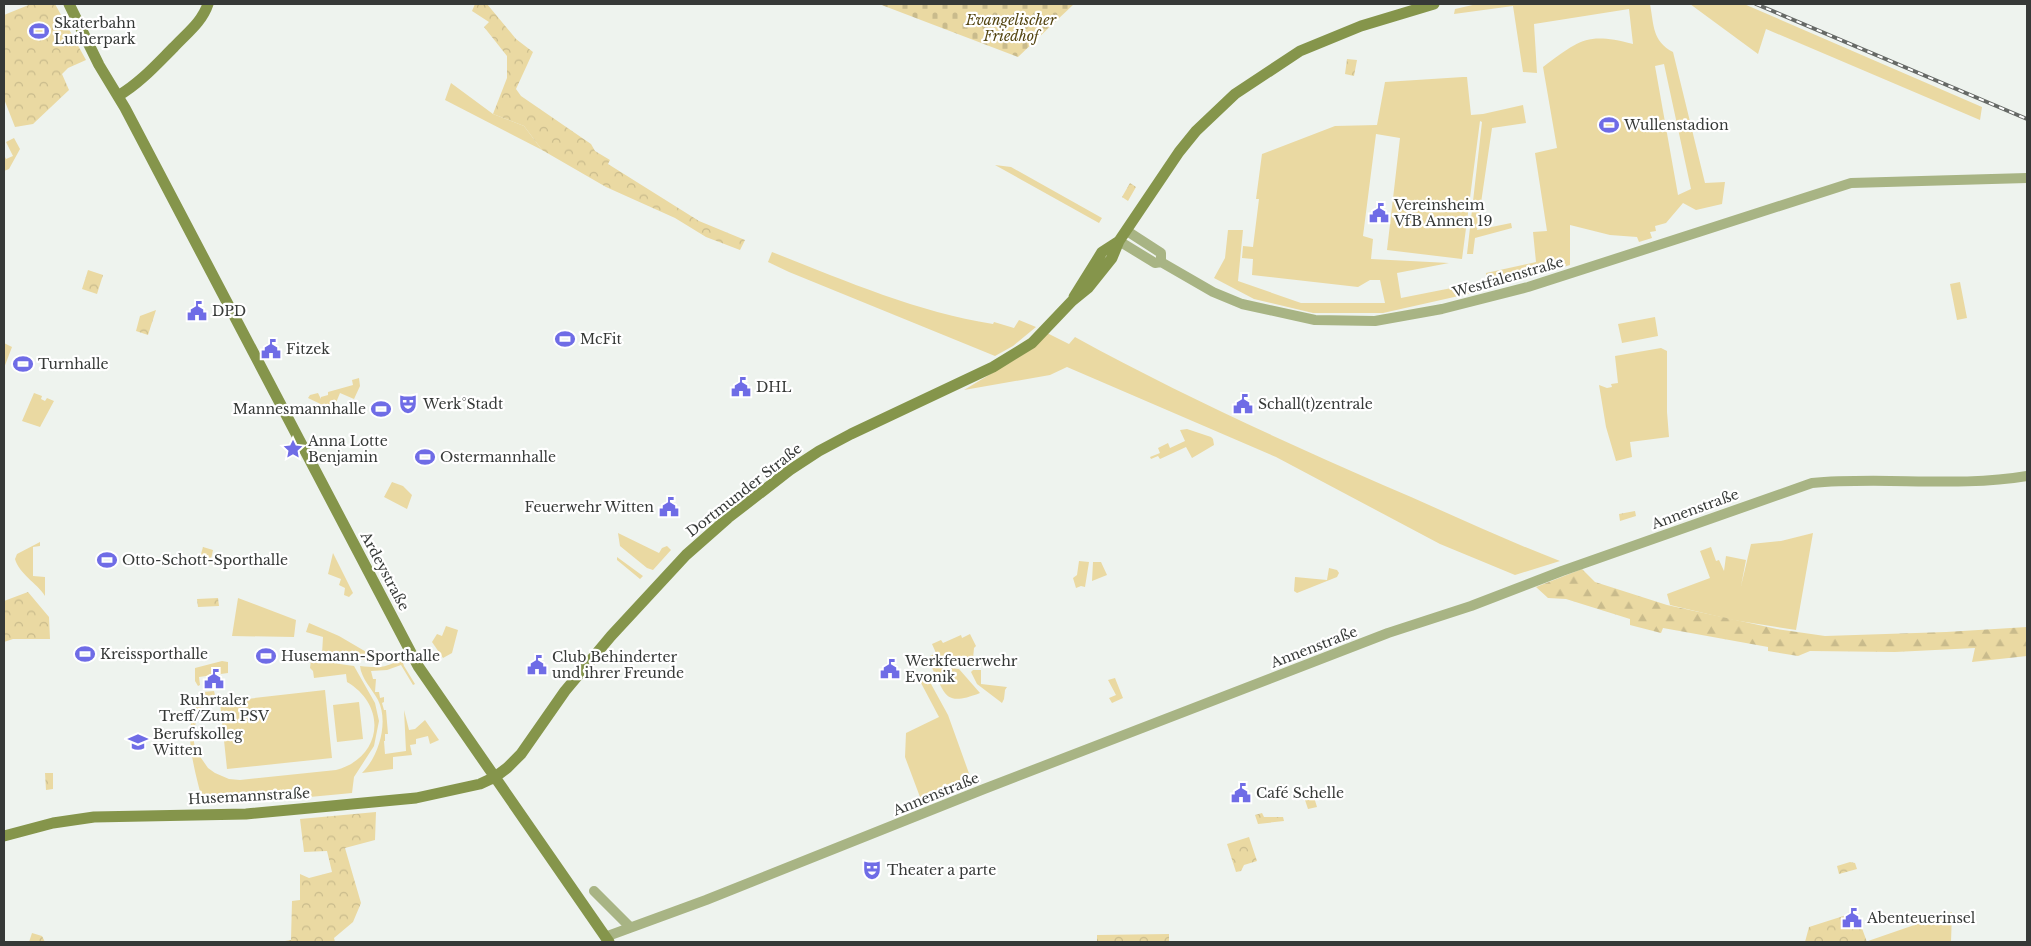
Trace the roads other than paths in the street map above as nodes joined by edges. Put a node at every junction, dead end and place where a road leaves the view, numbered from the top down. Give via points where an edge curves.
1 (69, 4) edge
2 (208, 4) edge
3 (1434, 4) edge
4 (118, 96) junction
5 (2027, 178) edge
6 (1127, 230) junction
7 (1119, 241) junction
8 (1161, 262) junction
9 (2027, 476) edge
10 (495, 777) junction
11 (4, 836) edge
12 (594, 892) dead end
13 (630, 927) junction
14 (607, 939) edge

1 - 4 main road, Ardeystraße
2 - 4 main road via 200,20 157,65
3 - 6 main road, Dortmunder Straße via 1356,28 1300,51 1235,94 1179,152
4 - 10 main road, Ardeystraße via 418,666
5 - 8 street, Westfalenstraße via 1851,183 1528,287 1388,319 1357,322 1315,320 1273,312 1213,292
6 - 7 main road, Dortmunder Straße
6 - 8 street, Westfalenstraße via 1161,253
7 - 8 street, Westfalenstraße via 1155,263
7 - 10 main road, Dortmunder Straße via 1102,252 1072,301 1024,348 993,367 819,452 790,470 722,523 686,555 611,636 565,691 521,754
9 - 13 street, Annenstraße via 1998,481 1812,483 1388,633
10 - 11 main road, Husemannstraße via 480,784 416,798 246,814 94,817 53,823
10 - 14 main road, Ardeystraße
12 - 13 street
13 - 14 street, Annenstraße

